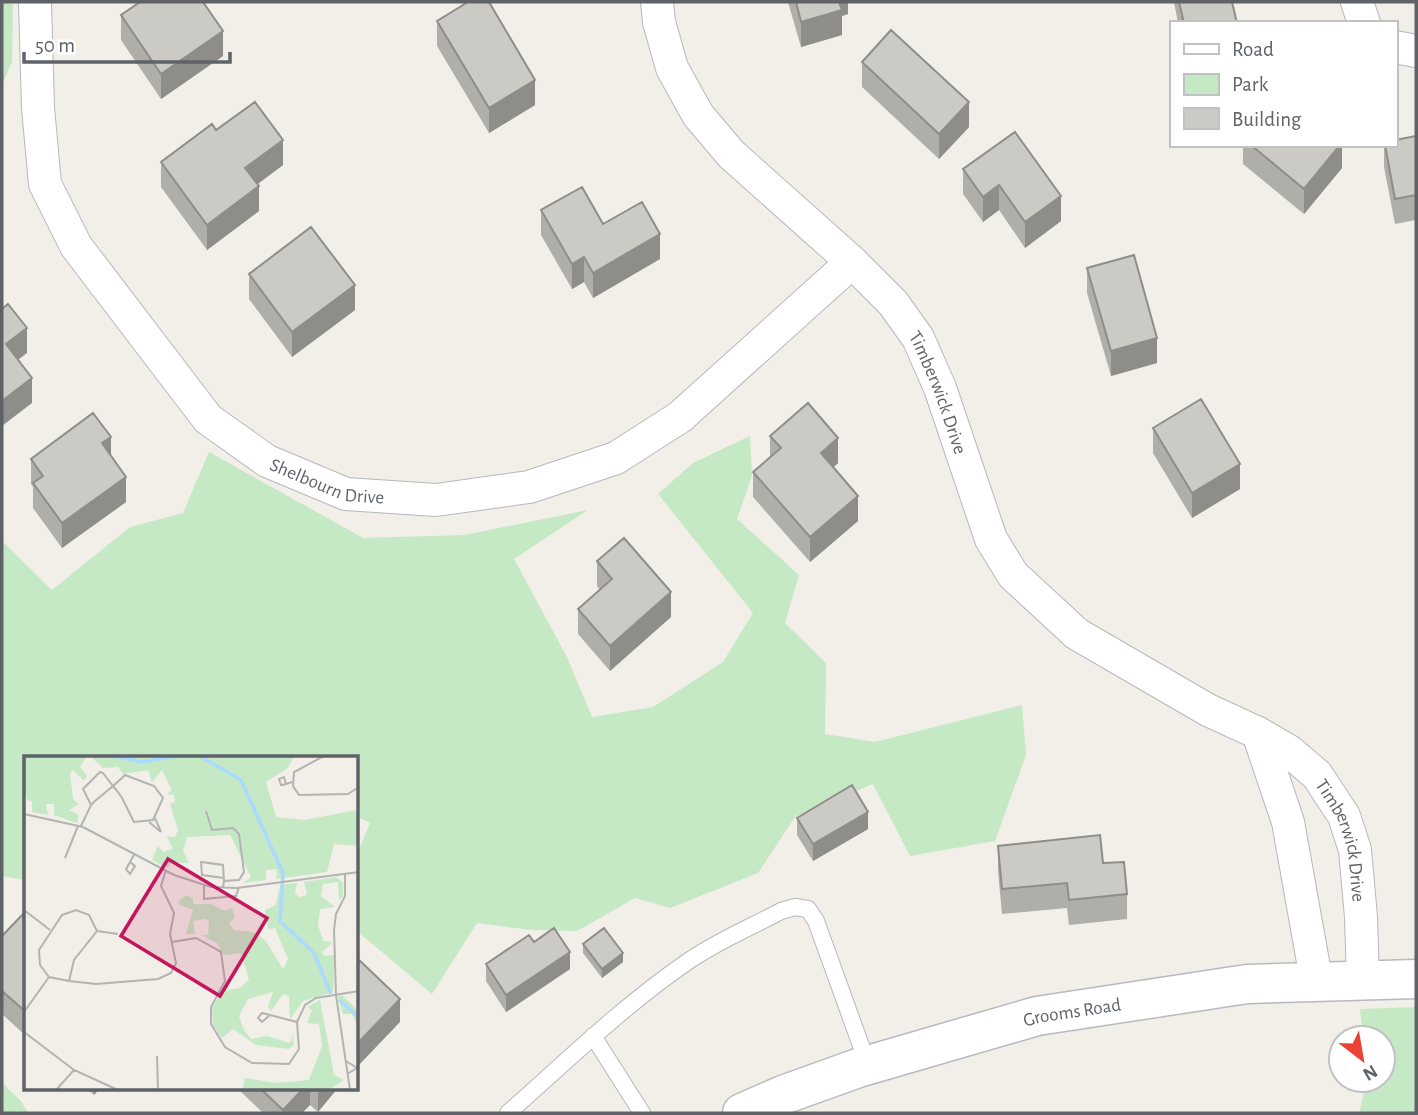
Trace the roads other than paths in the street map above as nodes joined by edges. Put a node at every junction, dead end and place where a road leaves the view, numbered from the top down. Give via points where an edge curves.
1 (35, 2) edge
2 (657, 2) edge
3 (1357, 2) edge
4 (1363, 21) edge
5 (1397, 47) edge
6 (1416, 51) edge
7 (852, 262) junction
8 (1258, 733) junction
9 (1416, 979) edge
10 (1363, 982) junction
11 (1317, 984) junction
12 (593, 1036) junction
13 (868, 1065) junction
14 (508, 1113) edge
15 (642, 1113) edge
16 (742, 1113) edge

1 - 7 street, Shelbourn Drive via 45,184 76,246 208,419 267,461 346,494 436,500 530,487 616,458 680,417
2 - 7 street, Timberwick Drive via 672,68 698,115 731,154
3 - 4 street
5 - 6 street
7 - 8 street, Timberwick Drive via 893,303 918,338 940,387 991,539 1013,575 1077,634 1208,710
8 - 10 street, Timberwick Drive via 1317,775 1344,816 1355,850
8 - 11 street via 1288,822
9 - 10 street, Grooms Road
10 - 11 street, Grooms Road
11 - 13 street, Grooms Road via 1247,984 1037,1016
12 - 13 lane via 693,958 795,907 808,909 816,921
12 - 14 lane
12 - 15 lane
13 - 16 street, Grooms Road

